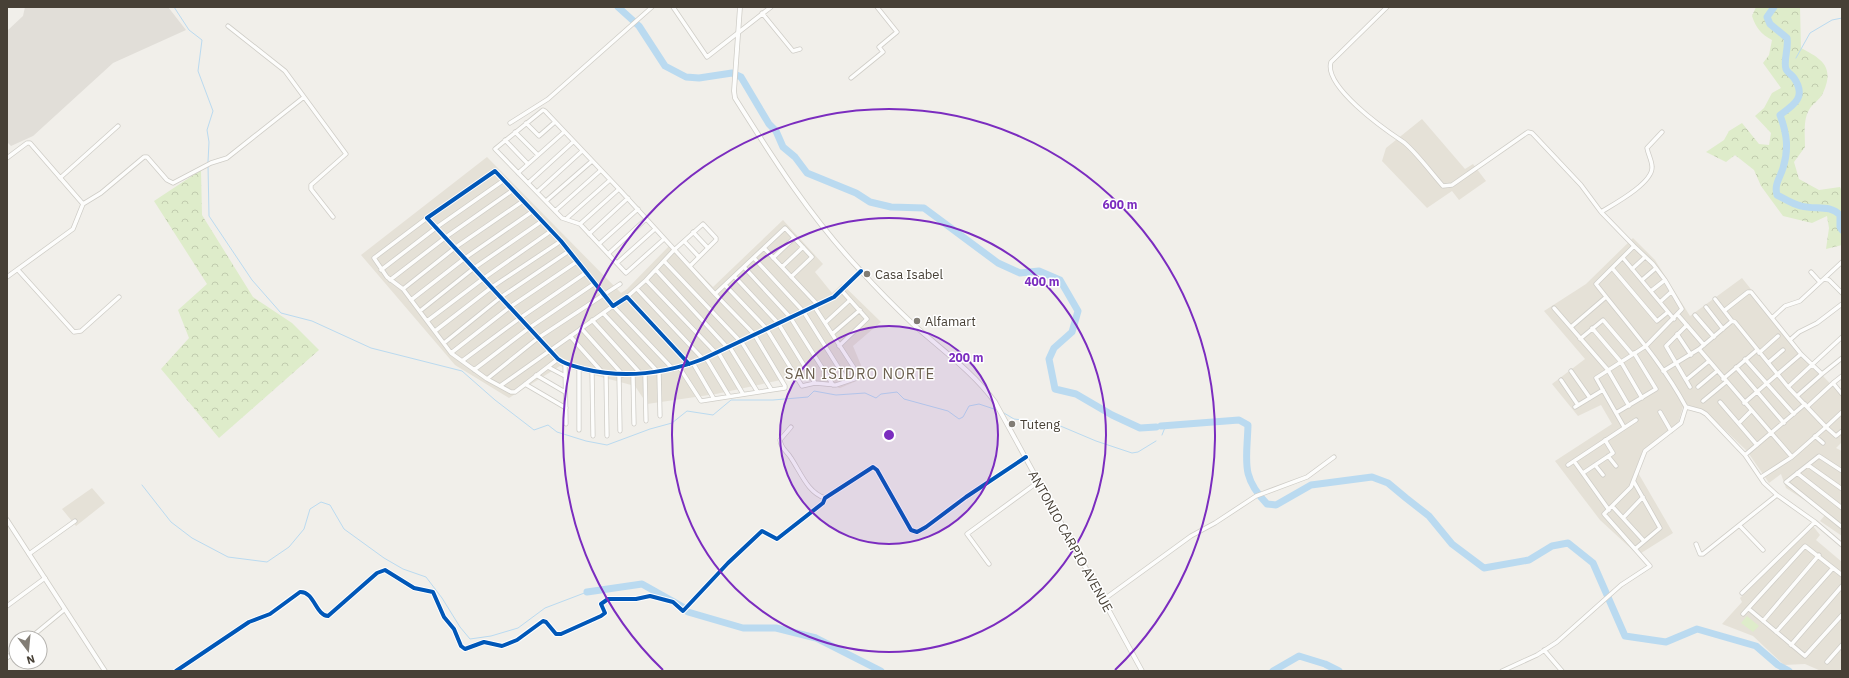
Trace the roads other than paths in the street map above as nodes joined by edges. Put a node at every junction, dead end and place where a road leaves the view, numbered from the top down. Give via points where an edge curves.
1 (652, 7) edge
2 (673, 7) edge
3 (740, 7) edge
4 (771, 7) edge
5 (877, 7) edge
6 (1387, 7) edge
7 (762, 14) junction
8 (228, 26) dead end
9 (738, 32) junction
10 (800, 50) dead end
11 (852, 78) dead end
12 (304, 97) junction
13 (555, 122) junction
14 (510, 123) dead end
15 (526, 124) junction
16 (118, 126) dead end
17 (516, 132) junction
18 (564, 132) junction
19 (1662, 132) dead end
20 (505, 140) junction
21 (574, 142) junction
22 (582, 151) junction
23 (538, 155) junction
24 (7, 158) edge
25 (592, 161) junction
26 (528, 164) junction
27 (601, 170) junction
28 (518, 173) junction
29 (60, 178) junction
30 (504, 180) junction
31 (610, 180) junction
32 (528, 183) junction
33 (619, 189) junction
34 (513, 190) junction
35 (537, 192) junction
36 (628, 198) junction
37 (523, 201) junction
38 (546, 201) junction
39 (82, 204) junction
40 (638, 209) junction
41 (533, 211) junction
42 (555, 211) junction
43 (1601, 212) junction
44 (333, 217) dead end
45 (427, 218) junction
46 (566, 219) junction
47 (646, 219) junction
48 (542, 221) junction
49 (580, 224) junction
50 (437, 227) junction
51 (655, 229) junction
52 (551, 231) junction
53 (694, 232) junction
54 (590, 234) junction
55 (446, 237) junction
56 (794, 238) junction
57 (664, 239) junction
58 (561, 241) junction
59 (684, 241) junction
60 (599, 244) junction
61 (1634, 246) junction
62 (456, 247) junction
63 (803, 247) junction
64 (708, 248) junction
65 (764, 248) junction
66 (674, 250) junction
67 (569, 251) junction
68 (608, 254) junction
69 (699, 257) junction
70 (465, 258) junction
71 (754, 258) junction
72 (773, 258) junction
73 (1623, 258) junction
74 (1645, 258) junction
75 (578, 261) junction
76 (664, 261) junction
77 (1842, 262) edge
78 (617, 263) junction
79 (690, 266) junction
80 (744, 267) junction
81 (782, 267) junction
82 (474, 268) junction
83 (1612, 268) junction
84 (1656, 268) junction
85 (1632, 269) junction
86 (18, 270) junction
87 (381, 270) junction
88 (656, 270) junction
89 (861, 271) junction
90 (587, 272) junction
91 (1811, 272) dead end
92 (734, 276) junction
93 (7, 277) edge
94 (791, 277) junction
95 (484, 278) junction
96 (1824, 279) junction
97 (390, 280) junction
98 (646, 280) junction
99 (1642, 280) junction
100 (1665, 280) junction
101 (1820, 282) junction
102 (595, 283) junction
103 (620, 284) dead end
104 (725, 285) junction
105 (492, 287) junction
106 (402, 289) junction
107 (637, 289) junction
108 (1651, 291) junction
109 (842, 292) junction
110 (1672, 292) junction
111 (1842, 293) edge
112 (604, 294) junction
113 (715, 294) junction
114 (119, 297) dead end
115 (501, 297) junction
116 (1606, 297) junction
117 (627, 298) junction
118 (1715, 299) dead end
119 (411, 300) junction
120 (850, 300) junction
121 (1660, 302) junction
122 (1842, 304) edge
123 (816, 305) junction
124 (613, 306) junction
125 (510, 307) junction
126 (1706, 307) dead end
127 (1554, 308) dead end
128 (420, 310) junction
129 (860, 310) junction
130 (1724, 310) junction
131 (803, 311) junction
132 (1668, 312) junction
133 (603, 313) junction
134 (1678, 315) junction
135 (1695, 315) dead end
136 (790, 317) junction
137 (520, 318) junction
138 (1772, 318) junction
139 (1674, 319) junction
140 (592, 320) junction
141 (427, 321) junction
142 (1732, 321) junction
143 (778, 322) junction
144 (825, 323) junction
145 (1687, 325) junction
146 (529, 328) junction
147 (581, 328) junction
148 (766, 328) junction
149 (1571, 328) junction
150 (1592, 328) junction
151 (1723, 329) junction
152 (435, 331) junction
153 (754, 334) junction
154 (832, 334) junction
155 (1677, 334) junction
156 (570, 336) junction
157 (1778, 336) dead end
158 (1714, 337) junction
159 (1842, 337) edge
160 (538, 338) junction
161 (1580, 339) junction
162 (1791, 339) junction
163 (740, 341) junction
164 (444, 343) junction
165 (1704, 345) junction
166 (839, 346) junction
167 (1646, 346) junction
168 (728, 347) junction
169 (1699, 349) junction
170 (549, 350) junction
171 (1783, 350) dead end
172 (1758, 351) junction
173 (717, 352) junction
174 (451, 353) junction
175 (1633, 353) junction
176 (1801, 354) junction
177 (1690, 355) junction
178 (704, 358) junction
179 (1842, 358) edge
180 (558, 359) junction
181 (1745, 359) junction
182 (462, 361) junction
183 (1708, 361) junction
184 (1620, 362) junction
185 (1769, 362) junction
186 (565, 364) junction
187 (691, 364) junction
188 (1676, 364) junction
189 (1812, 364) junction
190 (548, 367) junction
191 (579, 367) junction
192 (680, 367) junction
193 (1736, 367) junction
194 (673, 369) junction
195 (474, 370) junction
196 (1608, 370) junction
197 (592, 371) junction
198 (1571, 371) dead end
199 (1663, 371) junction
200 (1717, 371) junction
201 (658, 372) junction
202 (605, 374) junction
203 (643, 374) junction
204 (1822, 374) junction
205 (536, 375) junction
206 (621, 375) junction
207 (633, 375) junction
208 (1778, 375) junction
209 (565, 376) junction
210 (1842, 376) edge
211 (487, 379) junction
212 (1561, 380) dead end
213 (1686, 380) junction
214 (1725, 380) junction
215 (847, 381) junction
216 (815, 383) junction
217 (1833, 383) junction
218 (525, 384) junction
219 (1767, 384) junction
220 (833, 385) junction
221 (500, 386) junction
222 (1690, 387) dead end
223 (1698, 387) dead end
224 (1788, 387) junction
225 (771, 389) junction
226 (1603, 390) junction
227 (757, 391) junction
228 (565, 392) junction
229 (1757, 392) junction
230 (743, 394) junction
231 (1842, 394) edge
232 (729, 396) junction
233 (1797, 396) junction
234 (1590, 398) junction
235 (1642, 398) junction
236 (714, 399) junction
237 (1703, 400) dead end
238 (1720, 402) dead end
239 (1744, 403) junction
240 (1806, 405) junction
241 (1629, 406) junction
242 (1686, 407) junction
243 (566, 408) junction
244 (1660, 412) dead end
245 (1751, 412) junction
246 (1842, 412) edge
247 (1616, 414) junction
248 (1794, 414) junction
249 (660, 416) dead end
250 (1636, 420) dead end
251 (646, 421) dead end
252 (1739, 423) junction
253 (1784, 423) junction
254 (566, 424) dead end
255 (634, 424) dead end
256 (791, 427) dead end
257 (1624, 427) junction
258 (1826, 427) junction
259 (579, 430) dead end
260 (620, 431) dead end
261 (1671, 431) junction
262 (1842, 431) edge
263 (1771, 433) junction
264 (593, 436) dead end
265 (607, 436) dead end
266 (1815, 436) junction
267 (1605, 440) junction
268 (1822, 443) dead end
269 (1757, 445) junction
270 (1745, 455) junction
271 (1608, 456) junction
272 (1026, 457) junction
273 (1334, 457) dead end
274 (1792, 457) junction
275 (1574, 461) junction
276 (1568, 465) dead end
277 (1595, 465) junction
278 (1808, 465) junction
279 (1616, 466) dead end
280 (1842, 472) edge
281 (1583, 473) junction
282 (1797, 473) junction
283 (1603, 475) dead end
284 (1761, 477) junction
285 (1038, 482) junction
286 (1634, 482) junction
287 (1842, 489) edge
288 (1777, 494) junction
289 (825, 498) junction
290 (1643, 498) junction
291 (1612, 506) junction
292 (1842, 508) edge
293 (1609, 510) junction
294 (1623, 518) junction
295 (7, 520) edge
296 (75, 521) dead end
297 (1815, 522) junction
298 (1740, 526) junction
299 (1842, 527) edge
300 (1644, 541) junction
301 (1696, 544) dead end
302 (1842, 545) edge
303 (1635, 548) junction
304 (1763, 550) dead end
305 (29, 554) junction
306 (1818, 555) junction
307 (989, 564) dead end
308 (1833, 568) junction
309 (1842, 575) edge
310 (45, 578) junction
311 (1842, 586) edge
312 (1742, 593) dead end
313 (1103, 600) junction
314 (7, 606) edge
315 (1749, 609) junction
316 (64, 610) junction
317 (1743, 614) dead end
318 (1842, 615) edge
319 (1763, 621) junction
320 (40, 630) edge
321 (1776, 632) junction
322 (1791, 645) junction
323 (1842, 645) edge
324 (1544, 650) junction
325 (1827, 662) dead end
326 (104, 671) edge
327 (176, 671) edge
328 (1142, 671) edge
329 (1502, 671) edge
330 (1562, 671) edge

1 - 14 street via 548,99
2 - 9 street via 707,57
3 - 9 street, ANTONIO CARPIO AVENUE
4 - 7 street
5 - 11 street via 897,32 879,47 883,52
6 - 43 street via 1331,62 1334,76 1354,105 1402,141 1443,186 1452,186 1528,132 1532,133 1581,185
7 - 9 street
7 - 10 street via 793,51
8 - 12 street via 285,71
9 - 89 street, ANTONIO CARPIO AVENUE via 735,98 794,191
12 - 39 street via 227,158 211,162 174,183 167,180 147,157 144,157 101,193
12 - 44 street via 346,154 311,185
13 - 15 street via 539,136
13 - 15 street via 543,110
13 - 18 street
15 - 17 street
16 - 29 street
17 - 20 street
17 - 23 street
18 - 21 street
18 - 23 street
19 - 43 street via 1647,148 1652,166 1650,176 1629,194
20 - 26 street
20 - 28 street via 495,149
21 - 22 street
21 - 32 street
22 - 25 street
22 - 35 street
23 - 26 street
24 - 29 street via 30,143
25 - 27 street
25 - 38 street
26 - 28 street
27 - 31 street
27 - 42 street
28 - 32 street
29 - 39 street
30 - 34 street
30 - 45 street via 494,171
30 - 50 street
31 - 33 street
31 - 46 street
32 - 35 street
33 - 36 street
33 - 49 street
34 - 37 street
34 - 55 street
35 - 38 street
36 - 40 street
36 - 54 street
37 - 41 street
37 - 62 street
38 - 42 street
39 - 86 street via 73,228
40 - 47 street
40 - 60 street
41 - 48 street
41 - 70 street
42 - 46 street
43 - 61 street
45 - 50 street
45 - 87 street via 375,257
46 - 49 street
47 - 51 street
47 - 68 street
48 - 52 street
48 - 82 street
49 - 54 street
50 - 55 street
50 - 87 street
51 - 57 street
51 - 78 street
52 - 58 street
52 - 95 street
53 - 59 street
53 - 64 street
53 - 64 street via 703,224 716,238
54 - 60 street
55 - 62 street
55 - 97 street
56 - 63 street
56 - 65 street via 785,228
56 - 72 street
57 - 66 street
57 - 78 street via 626,273
58 - 67 street
58 - 105 street
59 - 66 street
59 - 69 street
60 - 68 street
61 - 73 street
61 - 74 street
62 - 70 street
62 - 106 street
63 - 81 street
63 - 94 street via 812,257
64 - 69 street
65 - 71 street
65 - 72 street
66 - 76 street
66 - 79 street
67 - 75 street
67 - 115 street
68 - 78 street
69 - 79 street
70 - 82 street
70 - 119 street
71 - 80 street
71 - 131 street
72 - 81 street
73 - 83 street
73 - 85 street
74 - 84 street
74 - 85 street
75 - 90 street
75 - 125 street
76 - 88 street
76 - 163 street
77 - 96 street
79 - 113 street
80 - 92 street
80 - 136 street
81 - 94 street
82 - 95 street
82 - 128 street
83 - 116 street via 1596,284
83 - 132 street via 1657,321
84 - 99 street
84 - 100 street
85 - 99 street
86 - 93 street
86 - 114 street via 74,332 80,331
87 - 97 street
88 - 98 street
88 - 168 street
89 - 109 street
89 - 272 street, ANTONIO CARPIO AVENUE via 914,325 983,386 1006,420
90 - 102 street
90 - 137 street
91 - 101 street
92 - 104 street
92 - 143 street
94 - 123 street
95 - 105 street
95 - 141 street
96 - 101 street
96 - 111 street via 1829,280
97 - 106 street
98 - 107 street
98 - 173 street
99 - 108 street
100 - 108 street
100 - 110 street
101 - 138 street via 1800,301 1785,306
102 - 112 street
102 - 146 street
103 - 112 street
104 - 113 street
104 - 148 street
105 - 115 street
105 - 152 street
106 - 119 street
107 - 117 street
107 - 178 street
108 - 121 street
109 - 120 street
109 - 123 street
110 - 121 street
110 - 134 street via 1682,310
112 - 124 street
112 - 160 street
113 - 153 street
115 - 125 street
115 - 164 street
116 - 149 street
116 - 167 street
117 - 124 street
117 - 187 street
118 - 130 street
119 - 128 street
120 - 129 street
120 - 144 street
121 - 132 street
122 - 162 street
123 - 131 street
123 - 144 street
124 - 133 street
124 - 194 street
125 - 137 street
125 - 174 street
126 - 151 street
127 - 149 street
128 - 141 street
129 - 154 street
129 - 166 street via 867,318 866,322
130 - 138 street via 1749,291
130 - 142 street
131 - 136 street
131 - 215 street
132 - 139 street
133 - 140 street
133 - 201 street
134 - 139 street
134 - 145 street
135 - 158 street
136 - 143 street
136 - 220 street
137 - 146 street
137 - 182 street
138 - 162 street
139 - 167 street
140 - 147 street
140 - 203 street
141 - 152 street
142 - 151 street
142 - 172 street
143 - 148 street
143 - 216 street
144 - 154 street
145 - 155 street
145 - 165 street
146 - 160 street
146 - 195 street
147 - 156 street
147 - 206 street
148 - 153 street
148 - 216 street via 801,385
149 - 161 street
150 - 161 street
150 - 175 street via 1603,320
150 - 184 street
151 - 158 street
152 - 164 street
153 - 163 street
153 - 225 street via 785,386
154 - 166 street
155 - 177 street
155 - 188 street via 1666,346
156 - 170 street
156 - 202 street
157 - 172 street
158 - 165 street
159 - 189 street
160 - 170 street
160 - 211 street
161 - 196 street
162 - 176 street
163 - 168 street
163 - 225 street
164 - 174 street
165 - 169 street
166 - 215 street via 858,374 857,378
167 - 175 street
167 - 199 street
168 - 173 street
168 - 227 street
169 - 177 street
169 - 183 street
170 - 180 street
170 - 221 street
171 - 185 street
172 - 181 street
172 - 185 street
173 - 178 street
173 - 230 street
174 - 182 street
175 - 184 street
175 - 235 street via 1656,390
176 - 189 street
176 - 208 street
177 - 188 street
178 - 187 street
178 - 232 street
179 - 204 street
180 - 186 street
180 - 190 street
181 - 193 street
181 - 219 street
182 - 195 street
183 - 200 street
183 - 213 street
184 - 196 street
184 - 235 street
185 - 208 street
186 - 191 street
186 - 209 street
187 - 192 street
187 - 236 street
188 - 199 street
188 - 213 street
189 - 204 street
189 - 224 street
190 - 205 street
190 - 209 street
191 - 197 street
191 - 259 street
192 - 194 street
192 - 236 street via 700,401
193 - 214 street
193 - 229 street
194 - 201 street
195 - 211 street
196 - 226 street via 1596,378
196 - 241 street
197 - 202 street
197 - 264 street
198 - 234 street
199 - 242 street
200 - 214 street
200 - 223 street
201 - 203 street
201 - 249 street
202 - 206 street
202 - 265 street
203 - 207 street
203 - 251 street
204 - 233 street
205 - 218 street
205 - 228 street
206 - 207 street
206 - 260 street
207 - 255 street
208 - 219 street
208 - 224 street
209 - 228 street
210 - 217 street
211 - 221 street
212 - 234 street via 1576,406
213 - 222 street
214 - 237 street
214 - 239 street
215 - 220 street
216 - 220 street
217 - 231 street
217 - 240 street
218 - 221 street via 513,392
218 - 243 street
219 - 229 street
219 - 248 street
224 - 233 street
225 - 227 street
226 - 234 street
226 - 247 street
227 - 230 street
228 - 243 street
229 - 239 street
229 - 253 street
230 - 232 street
232 - 236 street
233 - 240 street
235 - 241 street
238 - 252 street
239 - 245 street
240 - 248 street
240 - 258 street
241 - 247 street
242 - 261 street via 1681,423
242 - 270 street via 1701,410 1706,414
243 - 254 street
244 - 261 street
245 - 252 street
245 - 263 street
246 - 258 street
247 - 257 street
248 - 253 street
250 - 257 street
252 - 269 street
253 - 263 street
256 - 289 street via 780,440 781,446 790,456 806,484 818,496
257 - 267 street
258 - 262 street via 1836,436
258 - 266 street
261 - 286 street via 1645,451
263 - 269 street
263 - 274 street
266 - 268 street
266 - 274 street
267 - 271 street via 1613,453
267 - 275 street
269 - 270 street
270 - 284 street
271 - 277 street
271 - 279 street
272 - 285 street, ANTONIO CARPIO AVENUE
272 - 289 street via 917,532 911,530 873,467
273 - 313 street via 1307,477 1256,496 1192,536
274 - 284 street
275 - 276 street
275 - 281 street
277 - 281 street
277 - 283 street
278 - 280 street via 1819,456
278 - 282 street
278 - 287 street
281 - 293 street
282 - 292 street
282 - 299 street via 1787,480 1788,485
284 - 288 street
285 - 307 street via 967,534
285 - 313 street, ANTONIO CARPIO AVENUE
286 - 290 street
286 - 291 street
288 - 297 street
288 - 298 street
289 - 327 street via 823,503 777,539 762,531 683,611 673,602 650,596 608,599 601,604 605,612 602,616 561,634 556,634 543,621 517,640 502,646 484,642 465,649 444,617 433,592 414,588 385,570 377,573 328,616 322,613 307,594 300,592 270,614 249,622
290 - 294 street
290 - 300 street via 1660,528
291 - 293 street
291 - 294 street
293 - 303 street via 1604,514
294 - 300 street
295 - 305 street
296 - 305 street
297 - 302 street
297 - 312 street
298 - 301 street via 1703,554 1700,554
298 - 304 street
300 - 303 street
303 - 324 street via 1650,566 1610,595 1557,642
305 - 310 street
306 - 308 street
306 - 315 street via 1806,546
306 - 319 street
308 - 309 street
308 - 321 street
310 - 314 street
310 - 316 street
311 - 322 street
313 - 328 street, ANTONIO CARPIO AVENUE
315 - 317 street
315 - 319 street
316 - 320 street
316 - 326 street
318 - 322 street via 1805,656
319 - 321 street
321 - 322 street
323 - 325 street
324 - 329 street
324 - 330 street

